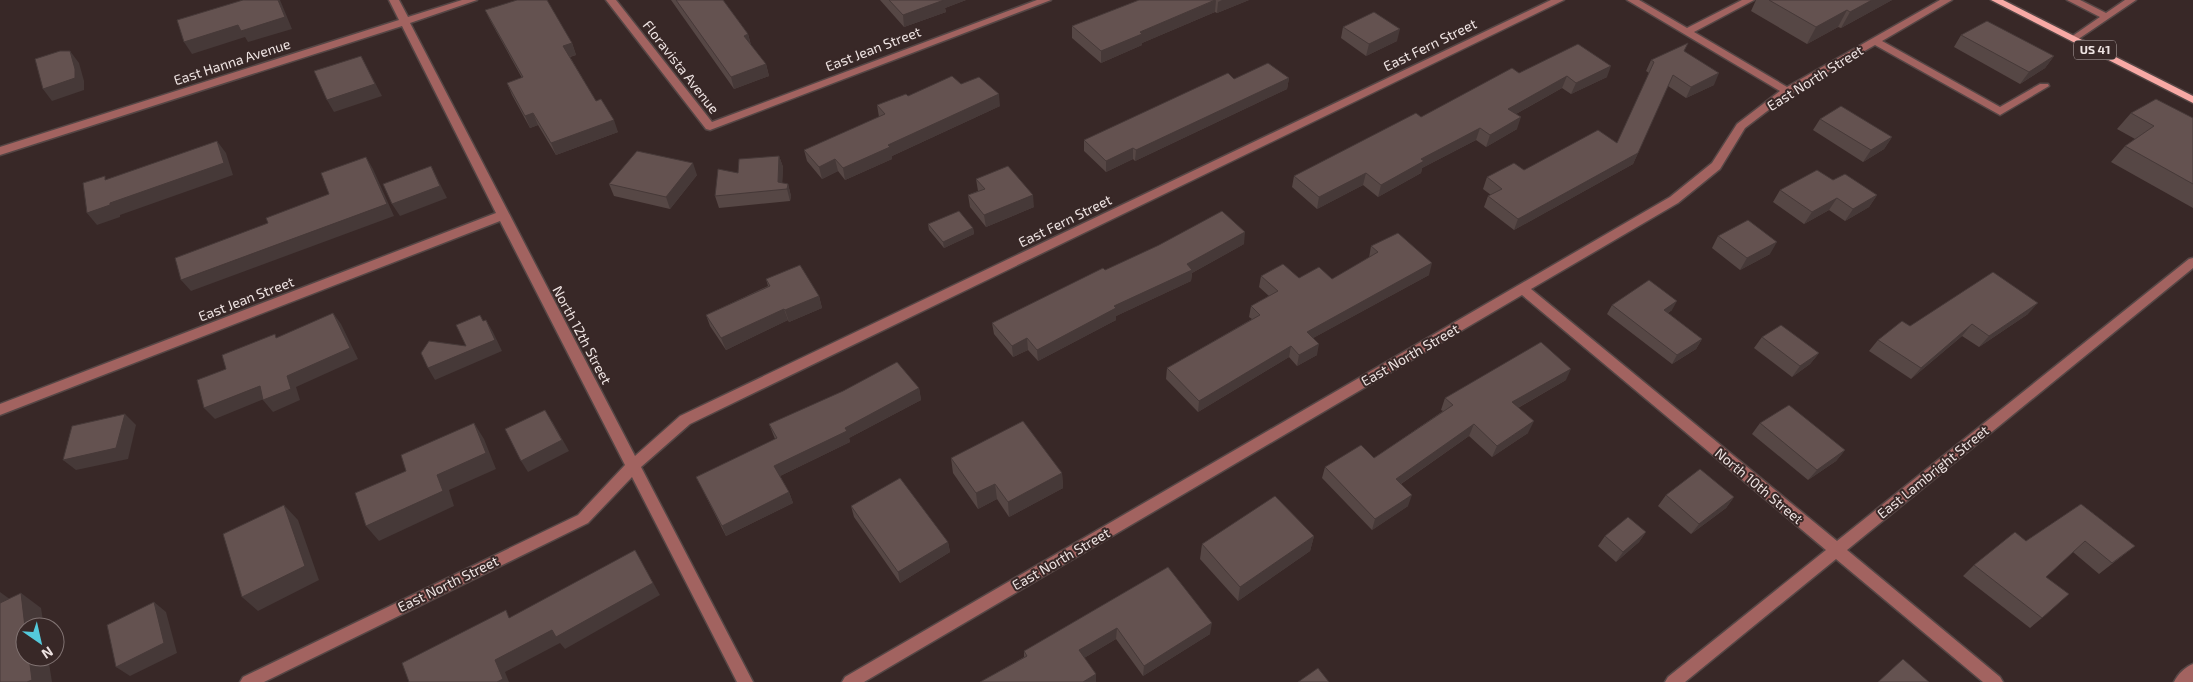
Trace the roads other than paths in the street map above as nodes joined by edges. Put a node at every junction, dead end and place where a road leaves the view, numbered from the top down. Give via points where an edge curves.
1 (394, 0) edge
2 (472, 0) edge
3 (611, 0) edge
4 (1046, 0) edge
5 (1559, 0) edge
6 (1632, 0) edge
7 (1749, 0) edge
8 (1947, 0) edge
9 (1996, 0) edge
10 (2072, 0) edge
11 (2131, 0) edge
12 (2107, 17) junction
13 (406, 21) junction
14 (1687, 32) junction
15 (2074, 39) junction
16 (1874, 41) junction
17 (2044, 86) dead end
18 (1787, 91) junction
19 (2193, 100) edge
20 (710, 127) joint
21 (0, 151) edge
22 (503, 215) junction
23 (2193, 262) edge
24 (1523, 289) junction
25 (0, 410) edge
26 (633, 466) junction
27 (1836, 550) junction
28 (2193, 671) edge
29 (248, 682) edge
30 (745, 682) edge
31 (850, 682) edge
32 (1673, 682) edge
33 (1995, 682) edge
34 (2182, 682) edge

1 - 13 street, North 12th Street
2 - 13 street, East Hanna Avenue
3 - 20 street, Floravista Avenue
4 - 20 street, East Jean Street
5 - 26 street, East Fern Street via 685,420
6 - 14 street
7 - 14 street
8 - 16 street, East North Street
9 - 15 main road, US 41
10 - 12 street
11 - 12 street
12 - 15 street
13 - 21 street, East Hanna Avenue
13 - 22 street, North 12th Street
14 - 18 street
15 - 19 main road, US 41
16 - 17 street via 2000,112
16 - 18 street, East North Street
18 - 24 street, East North Street via 1741,126 1716,166 1674,200
22 - 25 street, East Jean Street
22 - 26 street, North 12th Street
23 - 27 street, East Lambright Street
24 - 27 street, North 10th Street
24 - 31 street, East North Street
26 - 29 street, East North Street via 583,519
26 - 30 street, North 12th Street
27 - 32 street, East Lambright Street
27 - 33 street, North 10th Street
28 - 34 street

